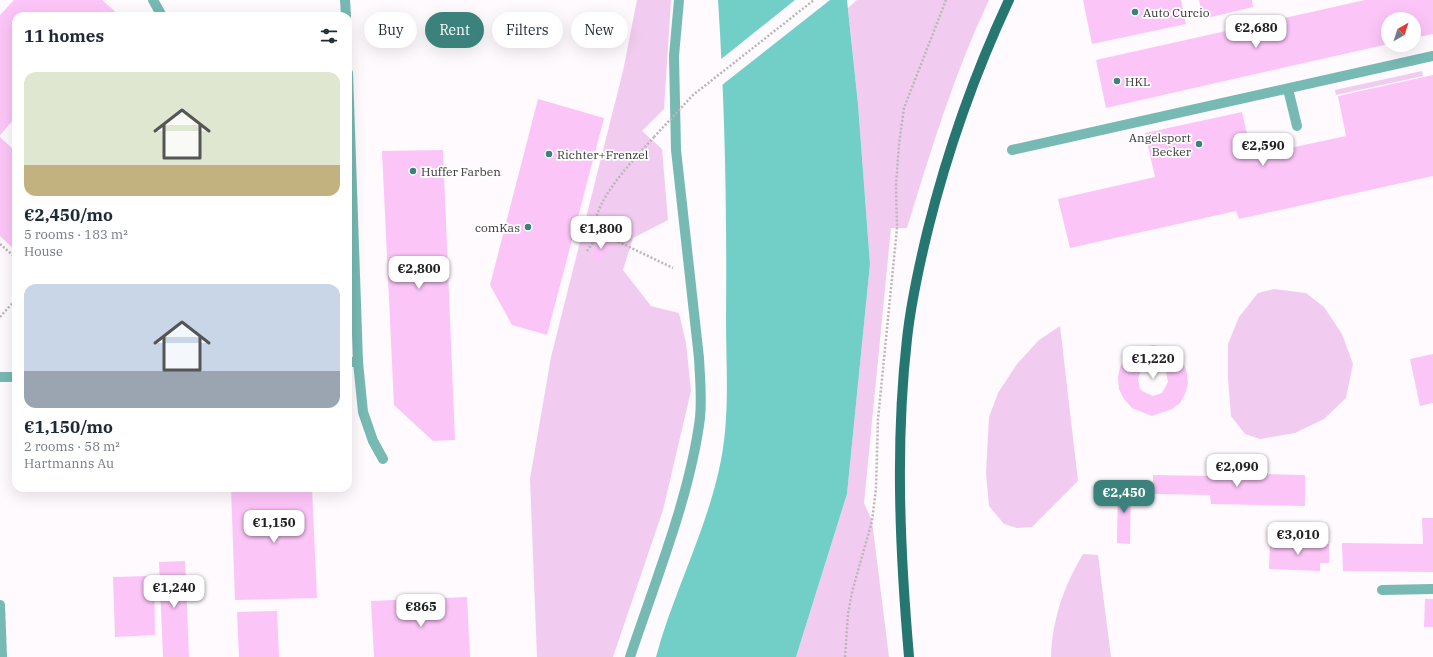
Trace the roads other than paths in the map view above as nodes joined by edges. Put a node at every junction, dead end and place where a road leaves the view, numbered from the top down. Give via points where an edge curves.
1 (153, 0) edge
2 (345, 0) edge
3 (679, 0) edge
4 (1009, 0) edge
5 (160, 12) edge
6 (346, 12) edge
7 (1433, 56) edge
8 (1288, 89) junction
9 (1297, 126) dead end
10 (1012, 150) dead end
11 (352, 304) edge
12 (353, 362) edge
13 (12, 377) edge
14 (0, 378) edge
15 (383, 459) dead end
16 (1433, 589) edge
17 (1382, 590) dead end
18 (0, 604) edge
19 (2, 657) edge
20 (630, 657) edge
21 (909, 657) edge

1 - 5 street
2 - 6 street
3 - 20 street via 674,56 676,150 701,390 696,444 678,511
4 - 21 main road via 984,52 946,160 917,275 907,339 900,484
7 - 8 street
8 - 9 street
8 - 10 street
11 - 12 street
12 - 15 street via 363,412 373,441
13 - 14 street
16 - 17 street
18 - 19 street

